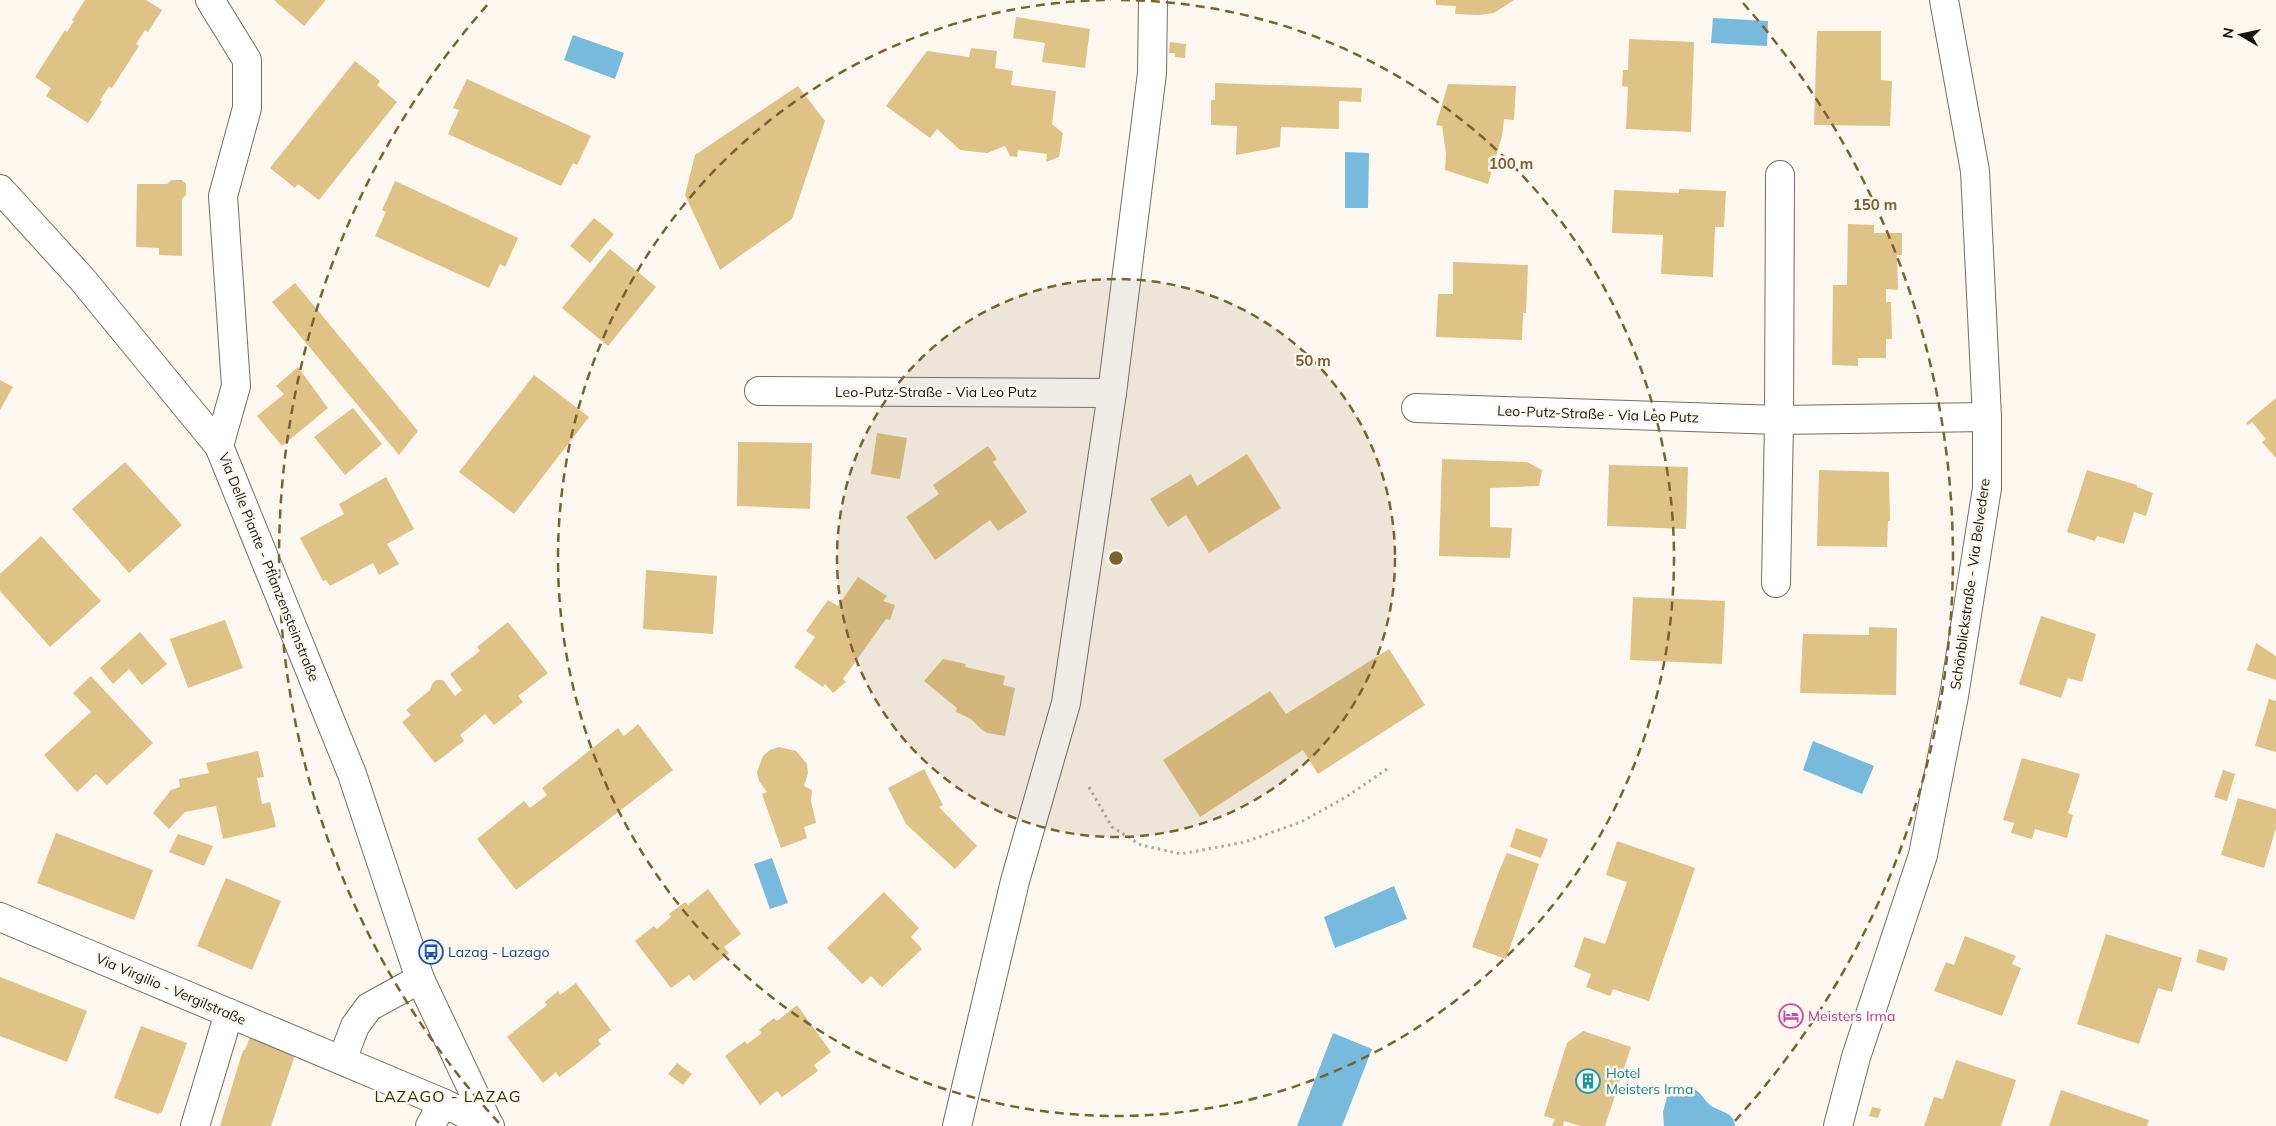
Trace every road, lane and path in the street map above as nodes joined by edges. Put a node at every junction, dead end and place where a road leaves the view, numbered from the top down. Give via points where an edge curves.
1 (210, 0) edge
2 (1153, 0) edge
3 (1944, 0) edge
4 (1780, 175) dead end
5 (0, 189) edge
6 (759, 391) dead end
7 (1112, 393) junction
8 (1416, 408) dead end
9 (1987, 417) junction
10 (1780, 420) junction
11 (220, 446) junction
12 (1776, 583) dead end
13 (1390, 766) dead end
14 (1089, 787) dead end
15 (0, 917) edge
16 (420, 979) junction
17 (230, 1013) junction
18 (342, 1060) junction
19 (443, 1102) junction
20 (489, 1125) edge
21 (195, 1126) edge
22 (430, 1126) edge
23 (957, 1126) edge
24 (1838, 1126) edge

1 - 11 street via 247,60 247,108 223,196 236,386
2 - 7 street via 1152,73
3 - 9 street, Schönblickstraße - Via Belvedere via 1975,171
4 - 10 street
5 - 11 street, Via Delle Piante - Pflanzensteinstraße via 82,279
6 - 7 street, Leo-Putz-Straße - Via Leo Putz
7 - 23 street via 1066,703 1016,881
8 - 10 street, Leo-Putz-Straße - Via Leo Putz
9 - 10 street, Leo-Putz-Straße - Via Leo Putz
9 - 24 street, Schönblickstraße - Via Belvedere via 1987,488 1954,696 1923,855 1856,1057
10 - 12 street
11 - 16 street, Via Delle Piante - Pflanzensteinstraße via 352,774
13 - 14 path via 1346,797 1301,822 1245,842 1181,854 1141,845 1112,827
15 - 17 street, Via Virgilio - Vergilstraße
16 - 18 street via 369,1007 355,1026
16 - 20 street, Via Delle Piante - Pflanzensteinstraße
17 - 18 street, Via Virgilio - Vergilstraße
17 - 21 street
18 - 19 street, Via Virgilio - Vergilstraße
19 - 20 street, Via Virgilio - Vergilstraße
19 - 22 street

